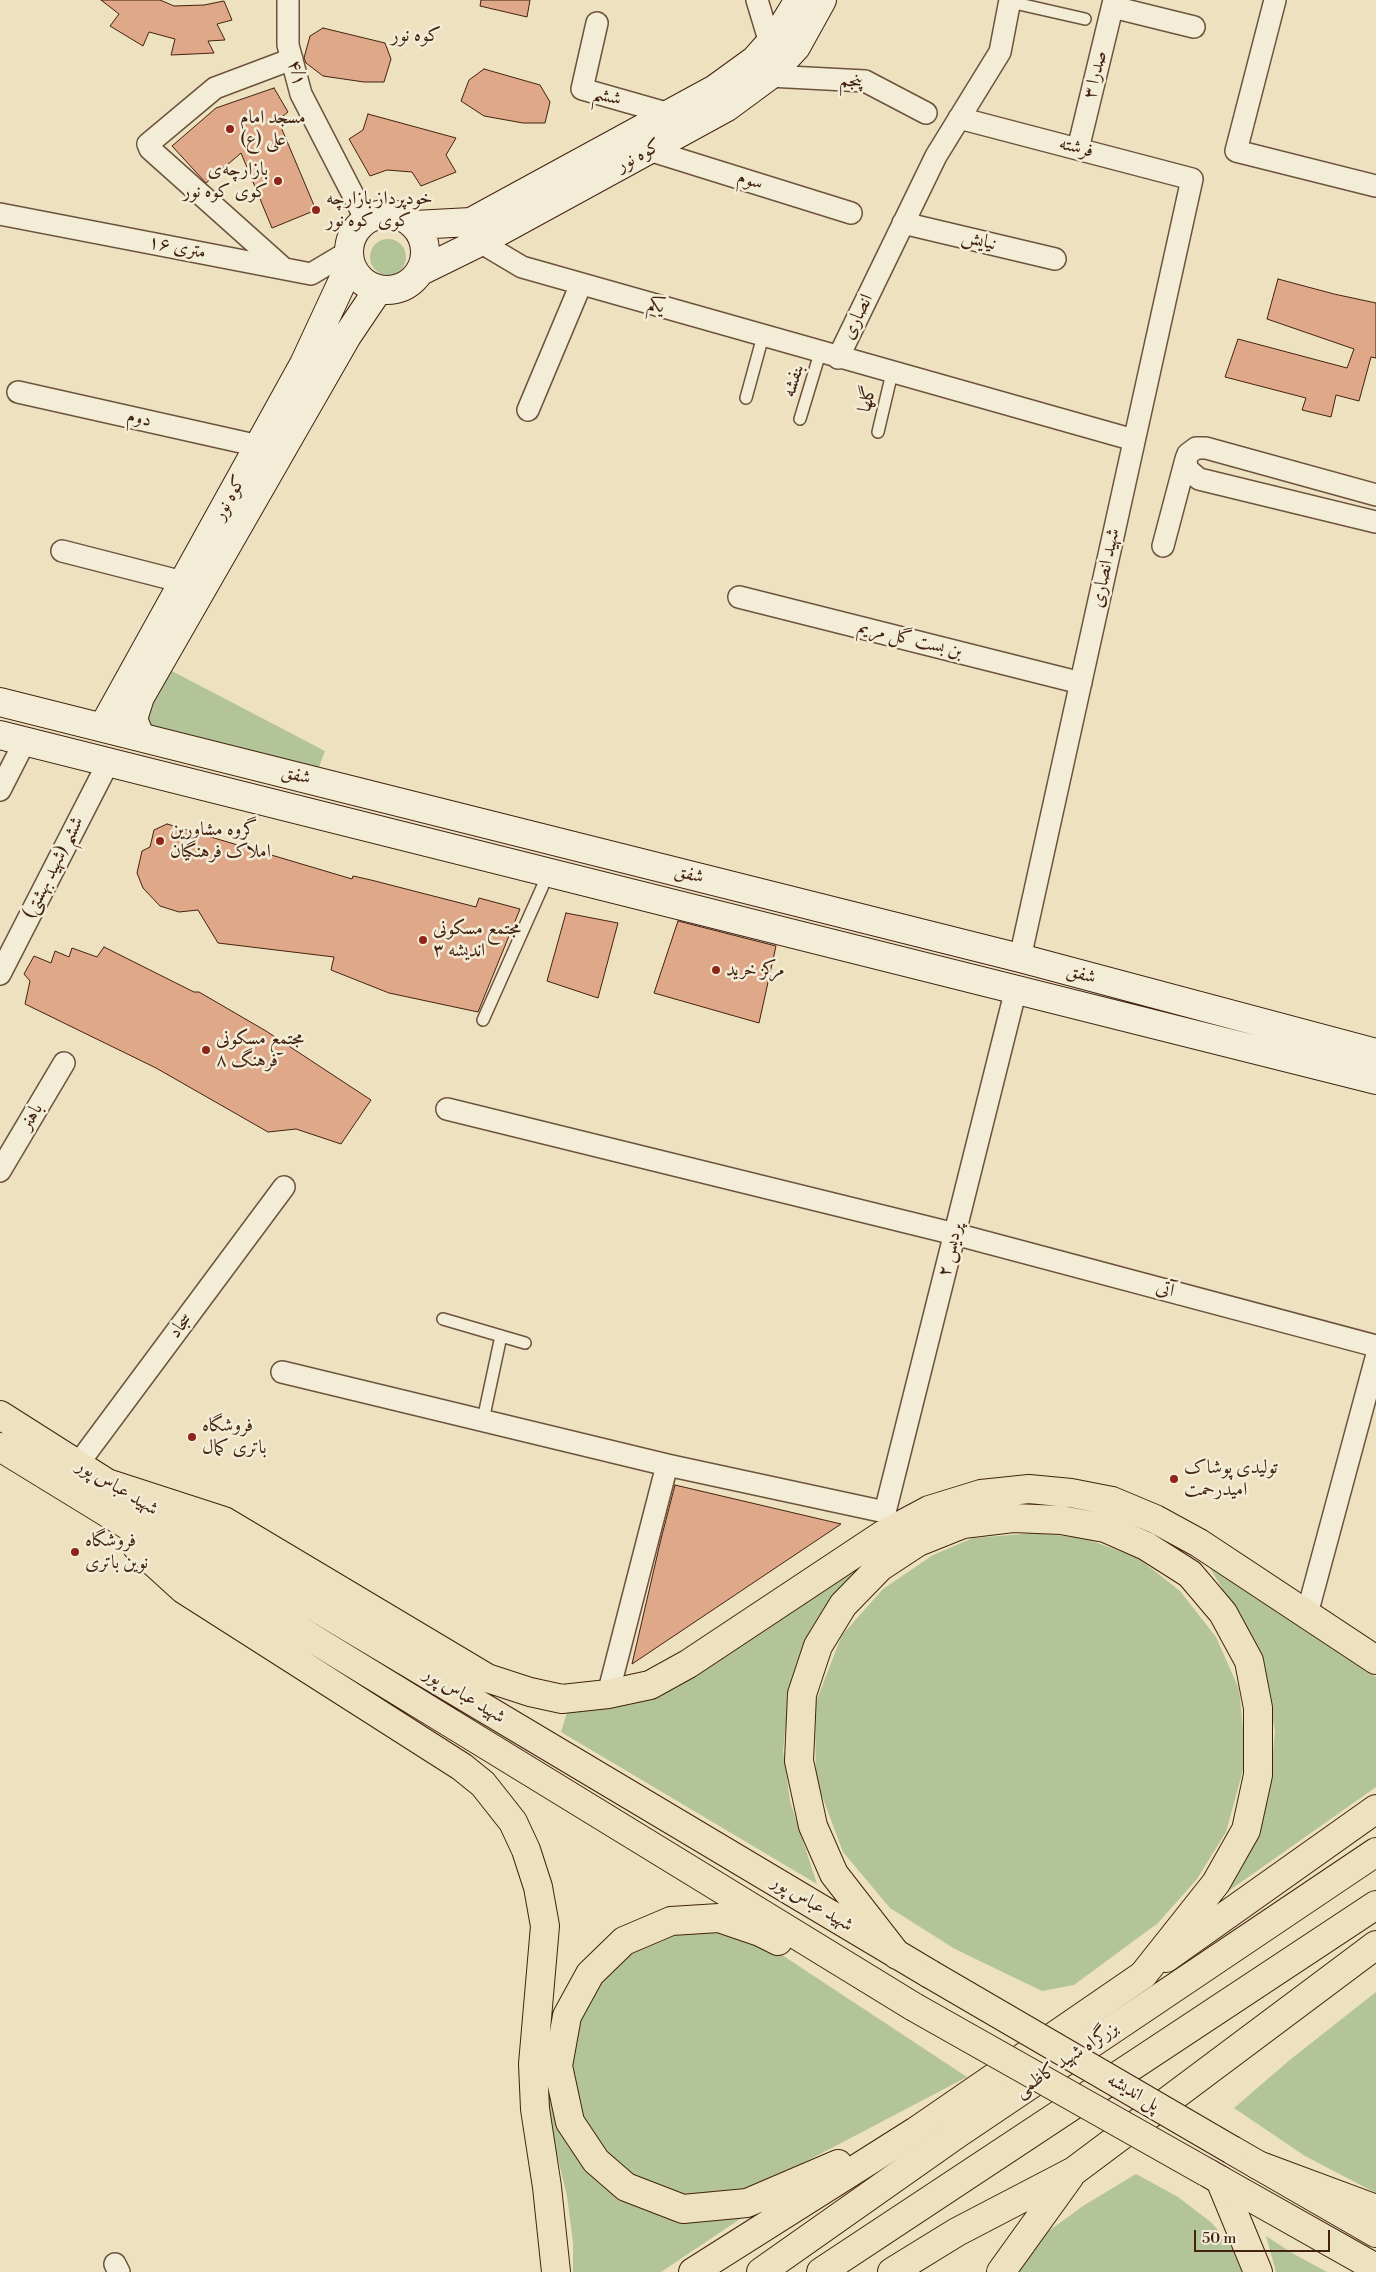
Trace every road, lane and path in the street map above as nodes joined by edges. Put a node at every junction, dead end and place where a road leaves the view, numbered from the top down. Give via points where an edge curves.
1 (288, 0) edge
2 (757, 0) edge
3 (799, 0) edge
4 (822, 0) edge
5 (1276, 0) edge
6 (1010, 1) edge
7 (1113, 3) edge
8 (1085, 19) dead end
9 (597, 23) dead end
10 (1194, 28) dead end
11 (770, 43) junction
12 (292, 59) junction
13 (769, 76) junction
14 (926, 113) dead end
15 (670, 114) junction
16 (959, 118) junction
17 (1078, 149) junction
18 (649, 150) junction
19 (1192, 179) joint
20 (1376, 186) edge
21 (851, 212) dead end
22 (0, 214) edge
23 (366, 220) junction
24 (903, 223) junction
25 (414, 224) junction
26 (480, 242) junction
27 (349, 258) junction
28 (1055, 260) dead end
29 (282, 268) junction
30 (421, 271) junction
31 (581, 284) junction
32 (378, 290) junction
33 (764, 336) junction
34 (829, 355) junction
35 (892, 373) junction
36 (18, 392) dead end
37 (746, 398) dead end
38 (528, 410) dead end
39 (800, 419) dead end
40 (878, 432) dead end
41 (1134, 440) junction
42 (259, 446) junction
43 (1186, 459) junction
44 (1376, 495) edge
45 (1376, 522) edge
46 (1163, 546) dead end
47 (62, 551) dead end
48 (183, 582) junction
49 (739, 597) dead end
50 (1081, 682) junction
51 (0, 702) edge
52 (123, 720) junction
53 (12, 738) edge
54 (109, 761) junction
55 (0, 790) edge
56 (549, 872) junction
57 (1020, 958) junction
58 (0, 974) edge
59 (1016, 988) junction
60 (483, 1020) dead end
61 (1376, 1059) edge
62 (64, 1064) dead end
63 (447, 1109) dead end
64 (0, 1171) edge
65 (284, 1187) dead end
66 (955, 1234) junction
67 (443, 1319) dead end
68 (501, 1336) junction
69 (525, 1343) dead end
70 (1376, 1346) edge
71 (1376, 1358) edge
72 (282, 1372) dead end
73 (0, 1415) edge
74 (483, 1420) junction
75 (0, 1447) edge
76 (78, 1464) junction
77 (667, 1465) junction
78 (107, 1483) junction
79 (92, 1505) junction
80 (1307, 1614) junction
81 (1376, 1660) edge
82 (608, 1694) junction
83 (1376, 1809) edge
84 (1376, 1814) edge
85 (1346, 1831) junction
86 (1376, 1852) edge
87 (1376, 1905) edge
88 (1370, 1951) edge
89 (898, 1955) junction
90 (930, 1974) joint
91 (1143, 1975) junction
92 (876, 1986) junction
93 (914, 2007) joint
94 (916, 2131) junction
95 (1258, 2165) junction
96 (1074, 2170) junction
97 (1213, 2176) junction
98 (1376, 2209) edge
99 (1376, 2233) edge
100 (1376, 2268) edge
101 (556, 2272) edge
102 (693, 2272) edge
103 (761, 2272) edge
104 (822, 2272) edge
105 (892, 2272) edge
106 (1000, 2272) edge
107 (1258, 2272) edge

1 - 12 street, ۴/۱ via 288,45
2 - 11 street
3 - 11 main road, کوه نور
4 - 13 main road, کوه نور via 796,47
5 - 20 street via 1236,150
6 - 8 lane
6 - 16 street, انصاری via 1000,52
7 - 10 street
7 - 17 street, صدرا ۳
9 - 15 street, ششم via 582,90
11 - 15 main road, کوه نور via 755,60 715,90
12 - 23 street, ۴/۱ via 301,94
12 - 29 street via 215,88 148,144
13 - 14 street, پنجم via 865,81
13 - 18 main road, کوه نور via 727,108
15 - 25 main road, کوه نور via 471,222
16 - 17 street, فرشته
16 - 24 street, انصاری
17 - 19 street, فرشته
18 - 21 street, سوم
18 - 26 main road, کوه نور
19 - 41 street, شهید انصاری
22 - 29 street, ۱۶ متری
23 - 25 main road via 391,214
23 - 27 main road via 350,240
24 - 28 street, نیایش
24 - 34 street, انصاری
25 - 30 main road via 425,246
26 - 30 main road, کوه نور
26 - 31 street, یکم via 522,267
27 - 29 street, ۱۶ متری via 311,274
27 - 32 main road via 356,276
27 - 42 main road, کوه نور via 304,364
30 - 32 main road via 402,287
31 - 33 street, یکم
31 - 38 street
32 - 52 main road, کوه نور via 347,336 140,697
33 - 34 street, یکم
33 - 37 lane
34 - 35 street, انصاری
34 - 39 lane, بنفشه
35 - 40 lane, گلها
35 - 41 street, انصاری
36 - 42 street, دوم
41 - 50 street, شهید انصاری
42 - 48 main road, کوه نور
43 - 44 street via 1192,450 1206,448
43 - 45 street via 1187,470 1200,478
43 - 46 street
47 - 48 street
48 - 52 main road, کوه نور
49 - 50 street, بن بست گل مریم
50 - 57 street, شهید انصاری
51 - 52 main road, شفق
52 - 57 main road, شفق
53 - 54 main road, شفق
53 - 55 street
54 - 56 main road, شفق
54 - 58 street, ششم (شهید بهشتی)
56 - 59 main road, شفق
56 - 60 lane
57 - 61 main road, شفق
59 - 61 main road, شفق
59 - 66 street, پردیس ۲
62 - 64 street, باهنر
63 - 66 street, آتی
65 - 76 street, سجاد
66 - 70 street, آتی
66 - 77 street, پردیس ۲ via 886,1512
67 - 68 lane
68 - 69 lane
68 - 74 lane
71 - 80 street
72 - 74 street
73 - 76 main road, شهید عباس پور
74 - 77 street
75 - 79 main road, شهید عباس پور
76 - 78 main road, شهید عباس پور
77 - 82 street
78 - 82 main road via 224,1521 487,1678 562,1699
78 - 89 main road, شهید عباس پور
79 - 92 main road, شهید عباس پور
79 - 101 main road via 183,1590 462,1767 483,1784 513,1822 538,1887 545,1926 533,2064 535,2109
80 - 81 main road
80 - 82 main road via 1200,1543 1112,1501 1029,1489 982,1494 928,1510 884,1534 673,1672 650,1684
83 - 85 main road
84 - 85 main road
85 - 91 main road
86 - 103 main road, بزرگراه شهید کاظمی via 956,2134
87 - 104 main road
88 - 96 main road
89 - 90 main road, شهید عباس پور
89 - 91 main road via 834,1874 813,1826 799,1761 802,1694 818,1646 843,1604 880,1567 918,1542 963,1524 1012,1518 1061,1520 1105,1528 1146,1546 1190,1574 1223,1613 1249,1661 1258,1708 1258,1774 1246,1830 1216,1884
90 - 95 main road, پل اندیشه, bridge
91 - 94 main road
92 - 93 main road, شهید عباس پور
92 - 94 main road via 840,1972 760,1932 719,1918 671,1921 624,1941 590,1974 567,2016 558,2066 570,2122 596,2162 626,2187 683,2209 748,2203
93 - 97 main road, پل اندیشه, bridge
94 - 102 main road
95 - 98 main road
95 - 99 main road
96 - 105 main road via 956,2232
96 - 106 main road
97 - 100 main road, پل اندیشه
97 - 107 main road

